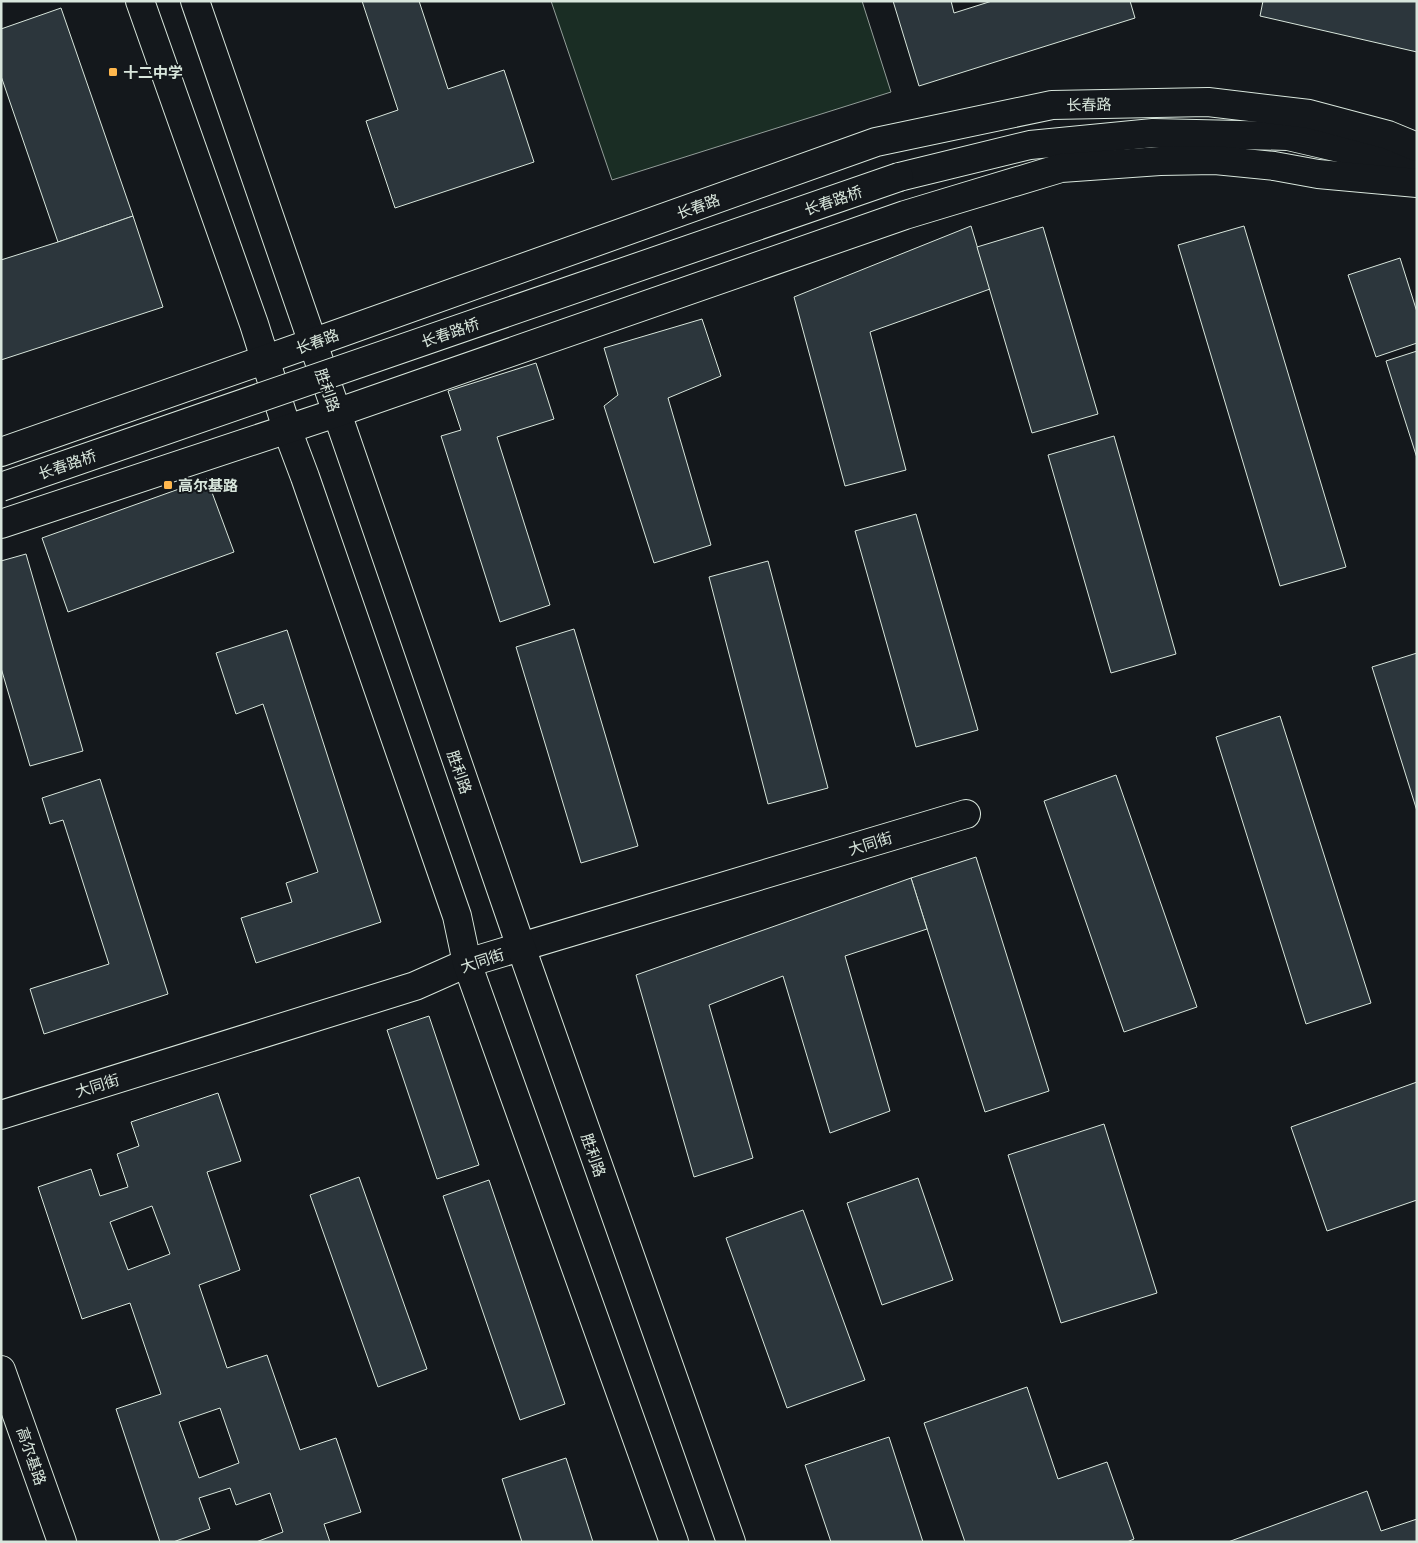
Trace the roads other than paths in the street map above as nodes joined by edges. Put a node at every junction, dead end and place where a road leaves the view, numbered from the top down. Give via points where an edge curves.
1 (140, 1) edge
2 (195, 1) edge
3 (1417, 147) edge
4 (1417, 166) edge
5 (1417, 183) edge
6 (312, 343) junction
7 (266, 359) junction
8 (336, 412) junction
9 (287, 429) junction
10 (1, 452) edge
11 (1, 487) edge
12 (1, 524) edge
13 (966, 814) dead end
14 (521, 947) junction
15 (467, 963) junction
16 (1, 1115) edge
17 (1, 1370) edge
18 (62, 1542) edge
19 (674, 1542) edge
20 (731, 1542) edge

1 - 7 main road
2 - 6 main road, 胜利路
3 - 6 main road, 长春路 via 1388,135 1308,114 1208,102 1052,105 876,142
4 - 11 main road, 长春路桥, bridge via 1288,136 1153,133 1030,146 899,177
5 - 8 main road via 1215,160 1061,168 905,215
6 - 7 main road, 长春路
6 - 8 main road, 胜利路
7 - 9 main road
7 - 10 main road, 长春路
8 - 9 main road
8 - 14 main road, 胜利路
9 - 12 main road
9 - 15 main road via 454,906
13 - 14 main road, 大同街
14 - 15 main road, 大同街
14 - 20 main road, 胜利路
15 - 16 main road, 大同街 via 415,986
15 - 19 main road
17 - 18 main road, 高尔基路

